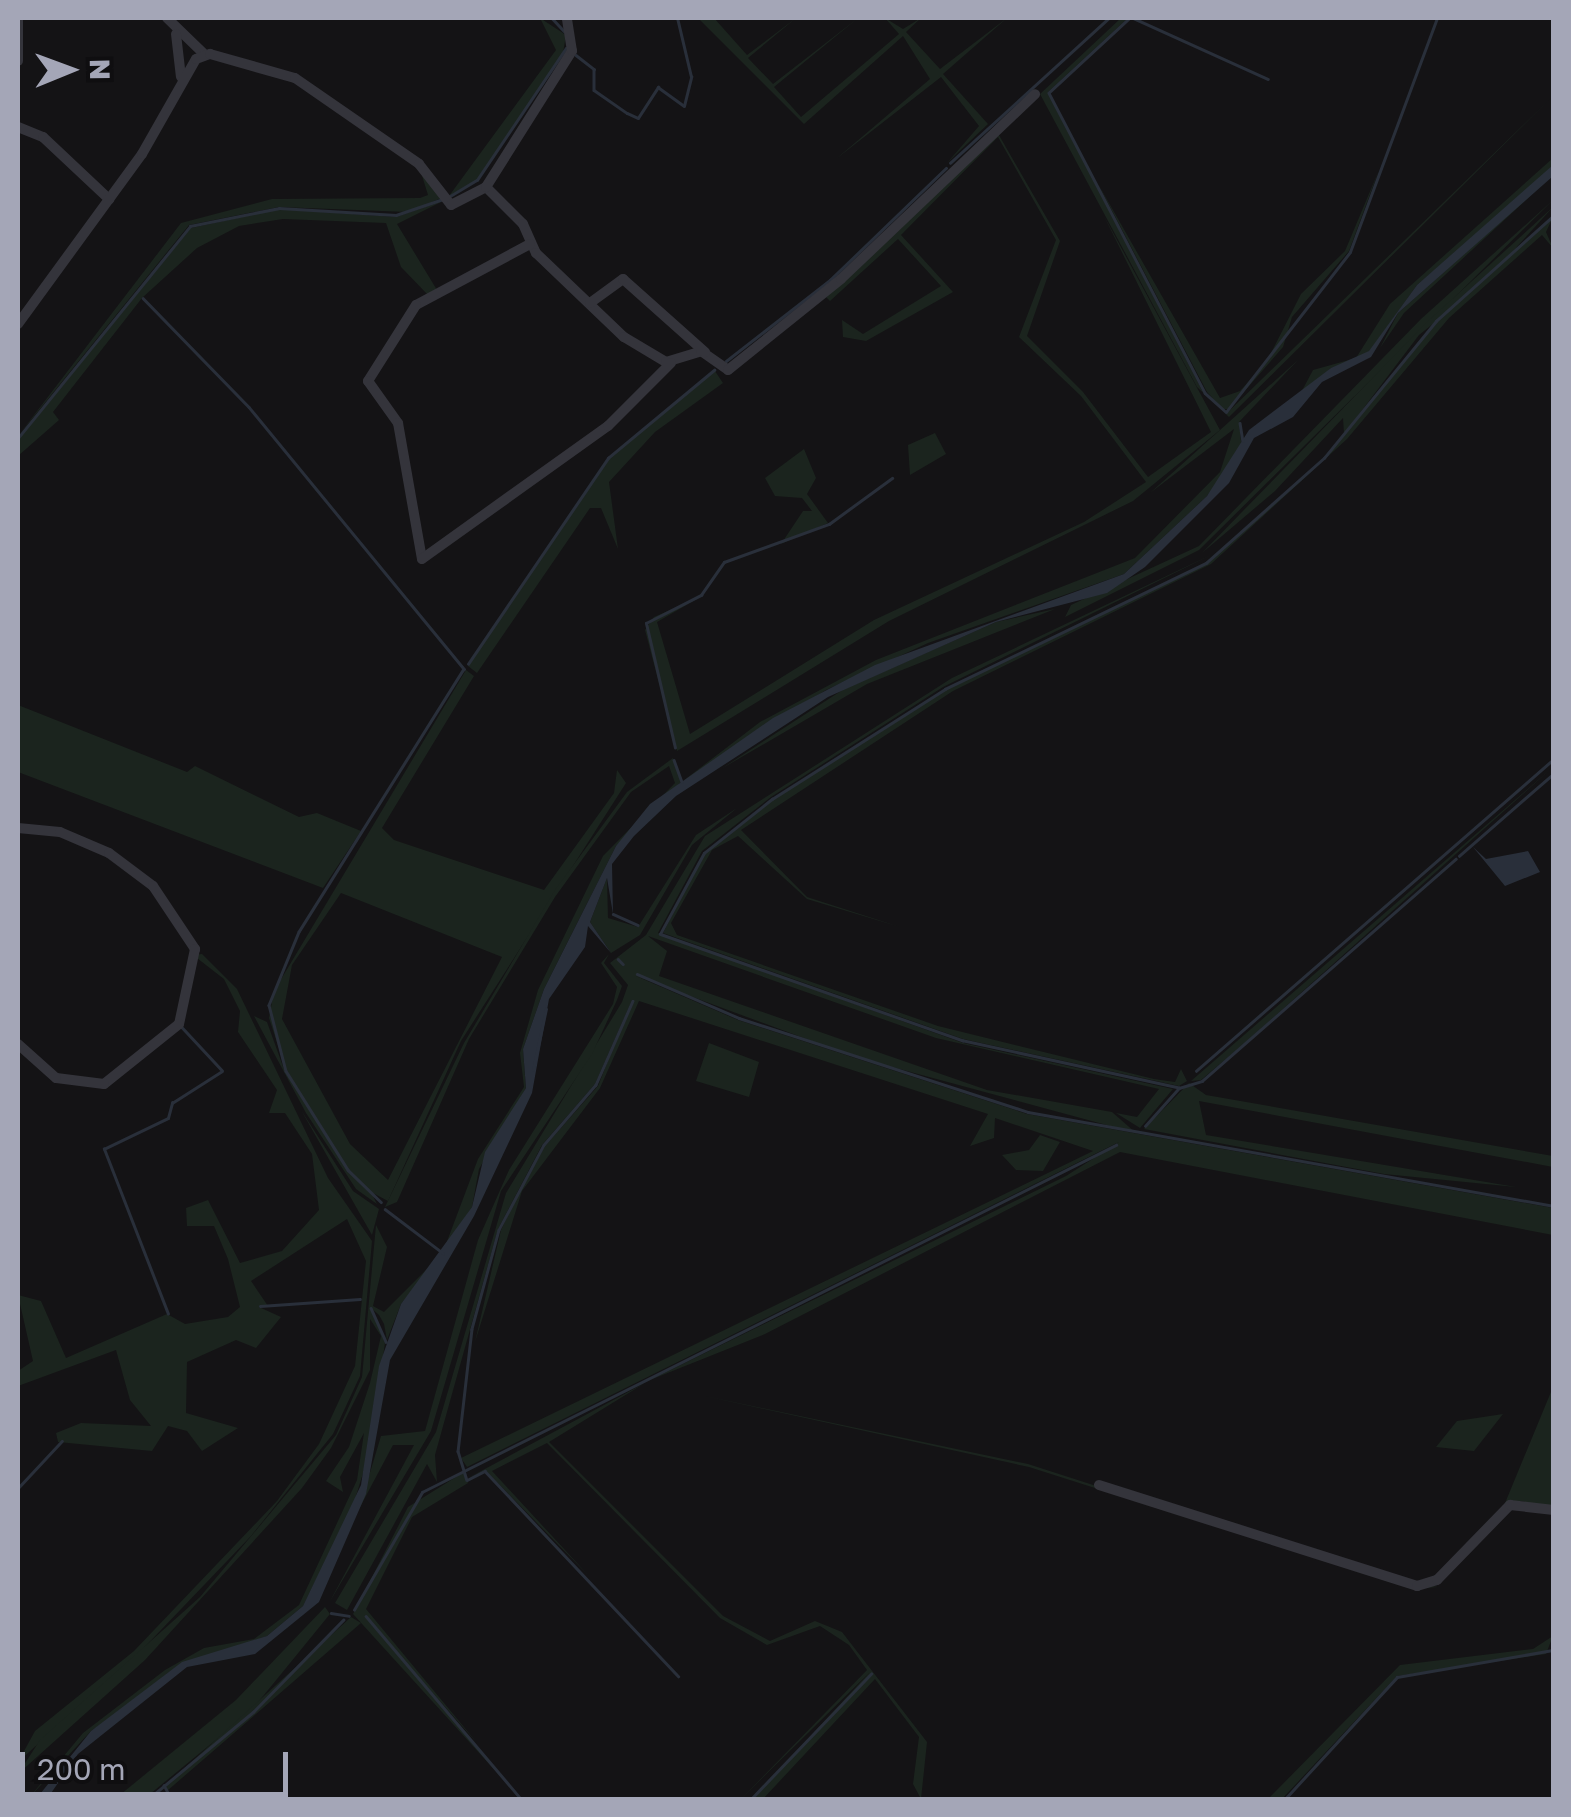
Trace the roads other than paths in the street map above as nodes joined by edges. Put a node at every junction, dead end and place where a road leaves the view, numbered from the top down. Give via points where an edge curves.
1 (18, 18) edge
2 (167, 18) edge
3 (566, 18) edge
4 (174, 28) junction
5 (205, 55) junction
6 (18, 60) edge
7 (181, 77) junction
8 (1035, 94) dead end
9 (18, 127) edge
10 (486, 187) junction
11 (109, 199) junction
12 (530, 244) junction
13 (590, 303) junction
14 (18, 324) edge
15 (705, 352) junction
16 (671, 363) junction
17 (18, 828) edge
18 (18, 1044) edge
19 (1100, 1485) dead end
20 (1554, 1510) edge

1 - 6 street
2 - 4 street
3 - 10 street via 572,50
4 - 5 street
4 - 7 street
5 - 7 street
5 - 10 street via 295,78 408,156 447,198
7 - 11 street
8 - 15 street via 841,279 728,370
9 - 11 street via 44,137
10 - 12 street via 523,224
11 - 14 street
12 - 13 street
12 - 16 street via 416,305 368,382 398,423 422,559 608,426
13 - 15 street via 623,279
13 - 16 street
15 - 16 street
17 - 18 street via 60,832 109,853 153,886 195,949 176,1028 104,1084 56,1078
19 - 20 street via 1416,1586 1437,1580 1510,1505

